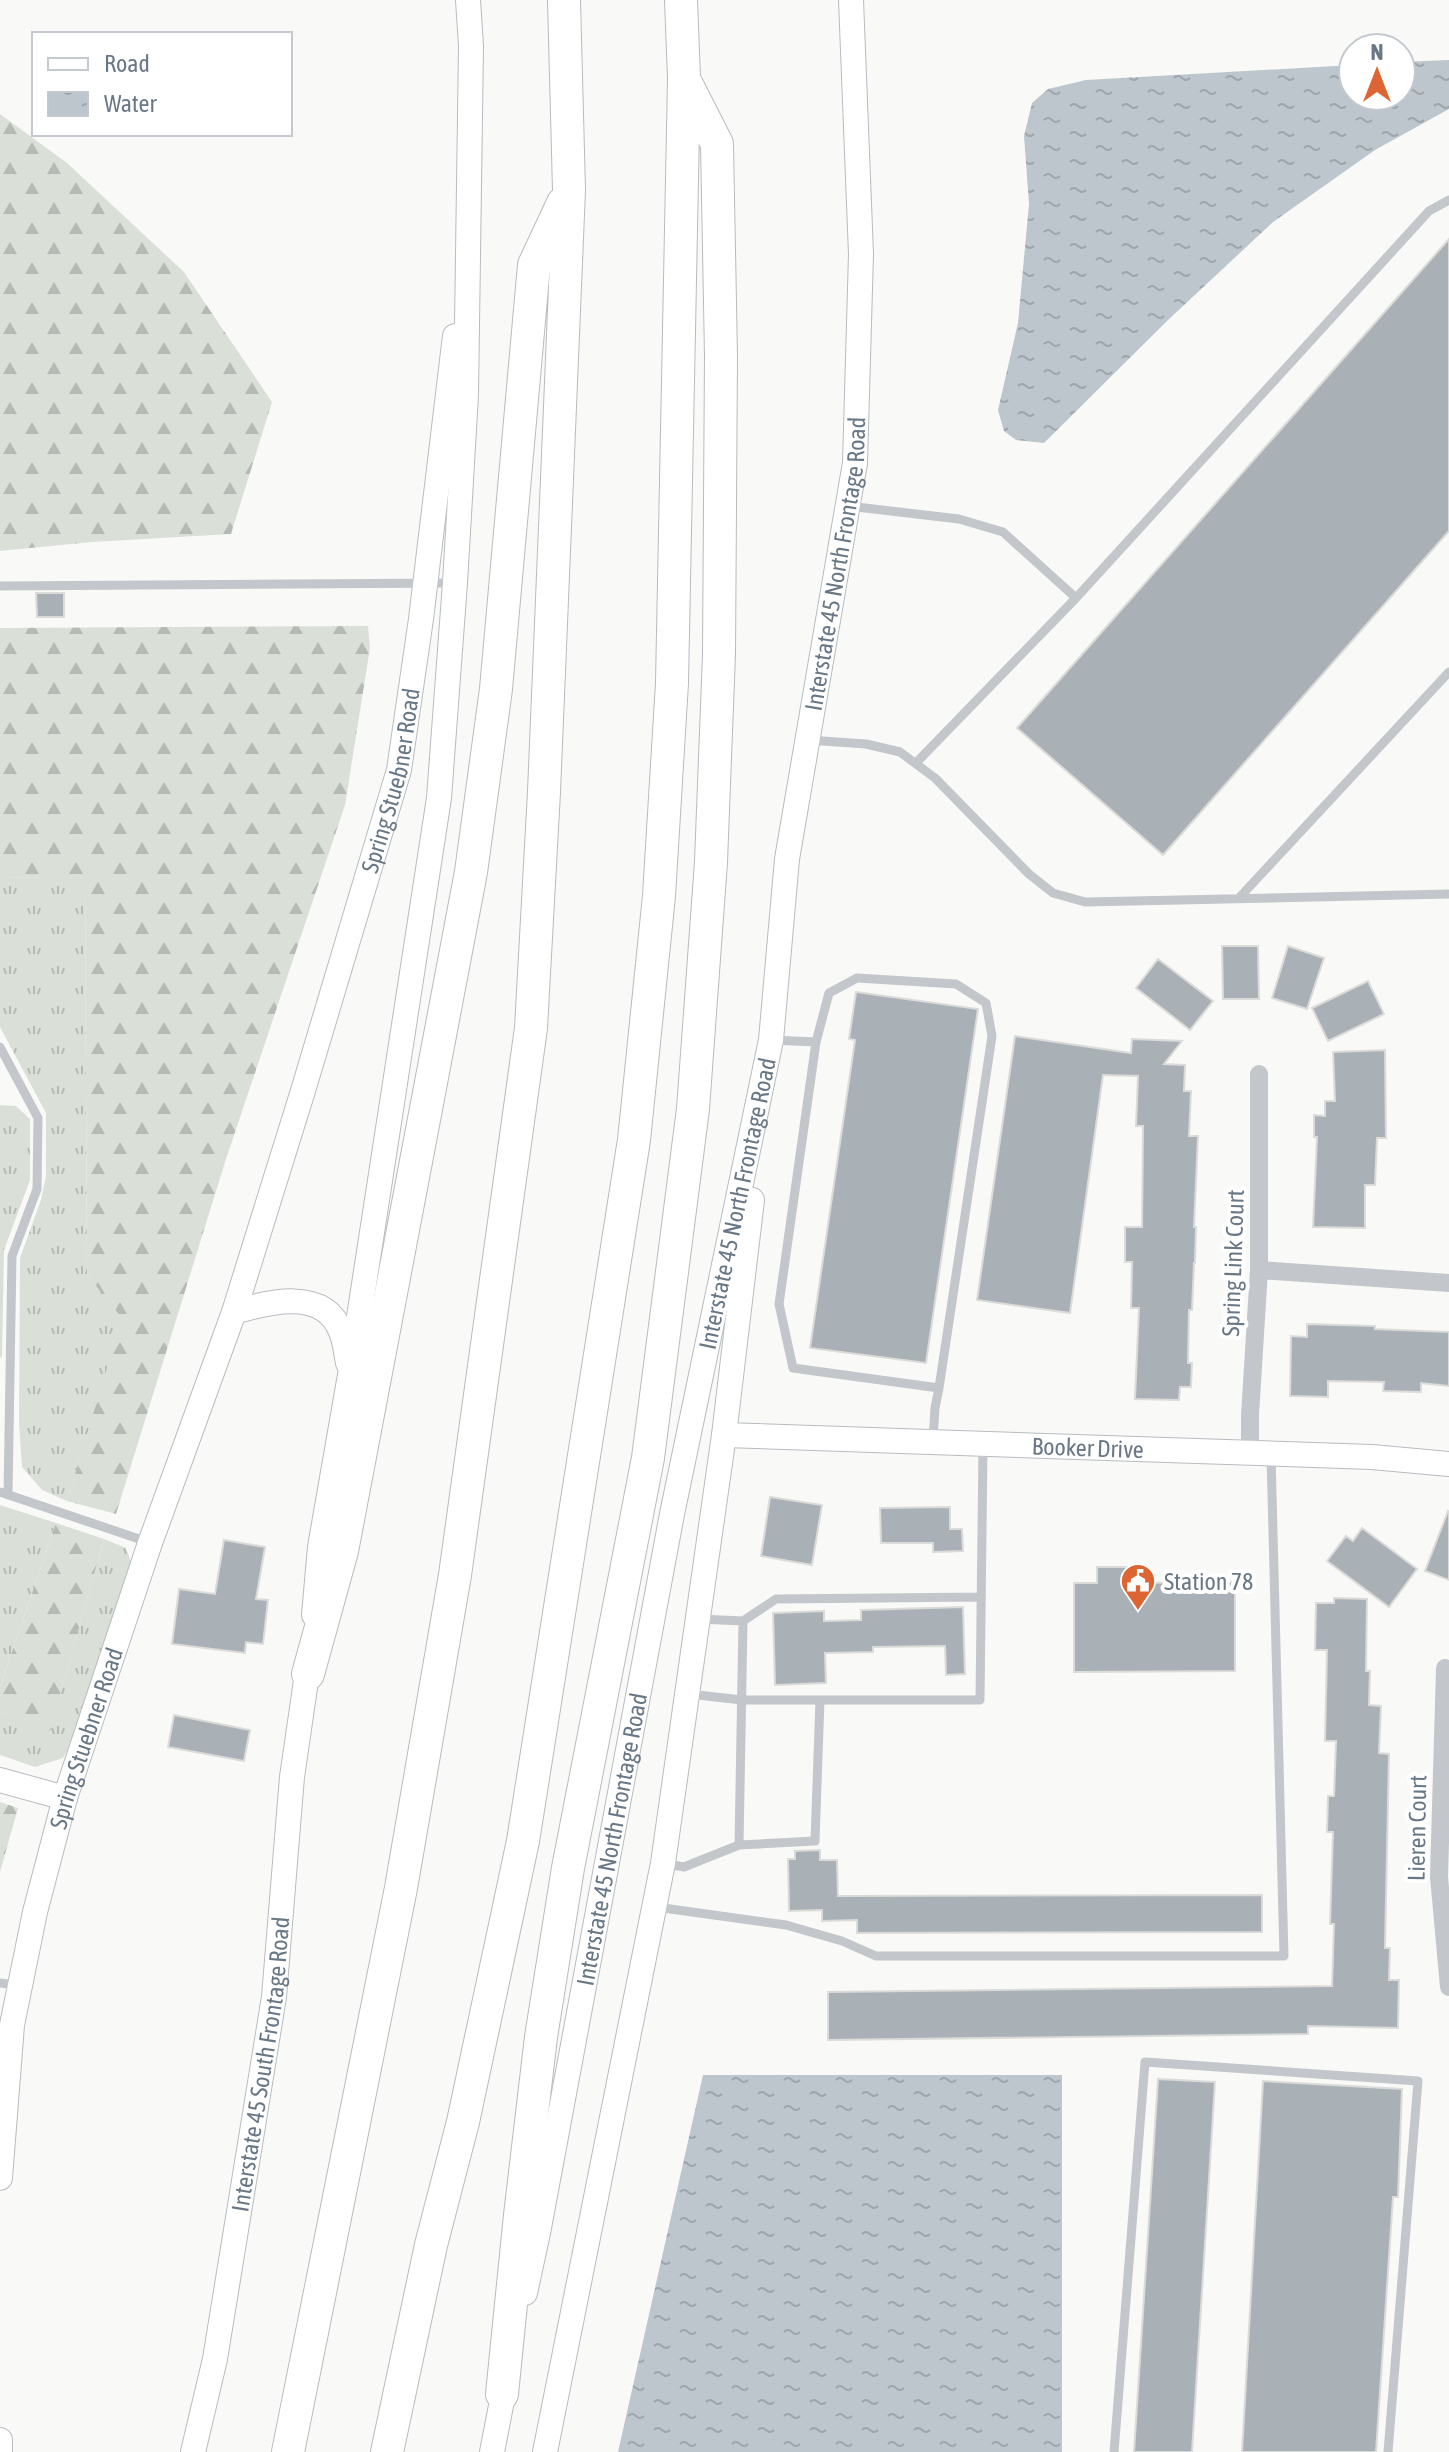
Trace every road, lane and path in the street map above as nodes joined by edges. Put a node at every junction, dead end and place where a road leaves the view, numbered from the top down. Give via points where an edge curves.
1 (468, 0) edge
2 (564, 0) edge
3 (681, 0) edge
4 (851, 0) edge
5 (684, 78) junction
6 (569, 190) junction
7 (1449, 200) edge
8 (470, 232) junction
9 (848, 506) junction
10 (425, 583) junction
11 (455, 583) junction
12 (0, 586) edge
13 (1076, 598) junction
14 (1449, 672) edge
15 (808, 740) junction
16 (916, 763) junction
17 (1449, 894) edge
18 (1239, 898) junction
19 (771, 1040) junction
20 (816, 1042) junction
21 (0, 1047) edge
22 (1259, 1074) dead end
23 (1259, 1270) junction
24 (1449, 1283) edge
25 (234, 1312) junction
26 (350, 1375) junction
27 (5, 1376) edge
28 (939, 1388) junction
29 (724, 1435) junction
30 (933, 1441) junction
31 (983, 1444) junction
32 (1260, 1454) junction
33 (1449, 1464) edge
34 (4, 1493) edge
35 (150, 1543) junction
36 (981, 1597) junction
37 (699, 1619) junction
38 (743, 1621) junction
39 (1445, 1668) dead end
40 (308, 1674) junction
41 (689, 1694) junction
42 (742, 1700) junction
43 (820, 1700) junction
44 (0, 1780) edge
45 (65, 1798) junction
46 (739, 1845) junction
47 (663, 1863) junction
48 (655, 1907) junction
49 (10, 1984) edge
50 (1449, 1987) edge
51 (4, 2082) edge
52 (0, 2178) edge
53 (502, 2394) junction
54 (0, 2440) edge
55 (291, 2440) edge
56 (195, 2443) edge
57 (388, 2450) edge
58 (0, 2452) edge
59 (492, 2452) edge
60 (545, 2452) edge
61 (1114, 2452) edge
62 (1388, 2452) edge

1 - 8 main road
2 - 6 highway
3 - 5 highway
4 - 9 main road, Interstate 45 North Frontage Road via 861,254 855,463
5 - 53 highway via 717,144 721,356 719,654 693,1109 648,1458 573,1837 541,2037
5 - 57 highway via 672,683 659,896 634,1140 523,1841
6 - 40 highway via 534,265 496,689 471,872 342,1551
6 - 55 highway via 531,1028 453,1590 401,1888
7 - 13 lane via 1429,211
8 - 10 main road, Spring Stuebner Road
8 - 11 main road
9 - 13 lane via 959,519 1003,532
9 - 15 main road, Interstate 45 North Frontage Road
10 - 11 lane
10 - 12 lane
10 - 25 main road, Spring Stuebner Road via 399,770
11 - 26 main road via 439,798
13 - 16 lane
14 - 18 lane
15 - 16 lane via 866,744 900,752
15 - 19 main road, Interstate 45 North Frontage Road via 787,859
16 - 18 lane via 1053,893 1085,902
17 - 18 lane
19 - 20 lane
19 - 29 main road
19 - 53 main road, Interstate 45 North Frontage Road via 672,1514 538,2233
20 - 28 lane via 779,1304 793,1368
20 - 28 lane via 829,993 857,978 956,984 986,1003 992,1036
21 - 27 lane via 38,1118 37,1189 12,1256
22 - 23 street, Spring Link Court
23 - 24 street
23 - 32 street, Spring Link Court via 1250,1415
25 - 26 main road via 297,1301 323,1308 341,1332
25 - 35 main road, Spring Stuebner Road
26 - 40 main road via 320,1547
27 - 34 lane
28 - 30 lane
29 - 30 main road, Booker Drive
29 - 37 main road
30 - 31 main road, Booker Drive
31 - 32 main road, Booker Drive
31 - 36 lane
32 - 33 main road, Booker Drive
32 - 48 lane via 1284,1956 876,1956 786,1925
34 - 35 lane
35 - 45 main road, Spring Stuebner Road
36 - 38 lane via 776,1599
36 - 43 lane via 980,1700
37 - 38 lane
37 - 41 main road
38 - 42 lane
39 - 50 street, Lieren Court via 1439,1877
40 - 56 main road, Interstate 45 South Frontage Road via 292,1777 274,1997 215,2359
41 - 42 lane
41 - 47 main road
42 - 43 lane
42 - 46 lane
43 - 46 lane via 815,1841
44 - 45 main road
45 - 49 main road, Spring Stuebner Road
46 - 47 lane via 684,1867
47 - 48 main road
48 - 60 main road
49 - 51 main road, Spring Stuebner Road via 12,2025
51 - 52 main road, Spring Stuebner Road
53 - 59 main road
54 - 58 main road
61 - 62 lane via 1145,2062 1418,2081

